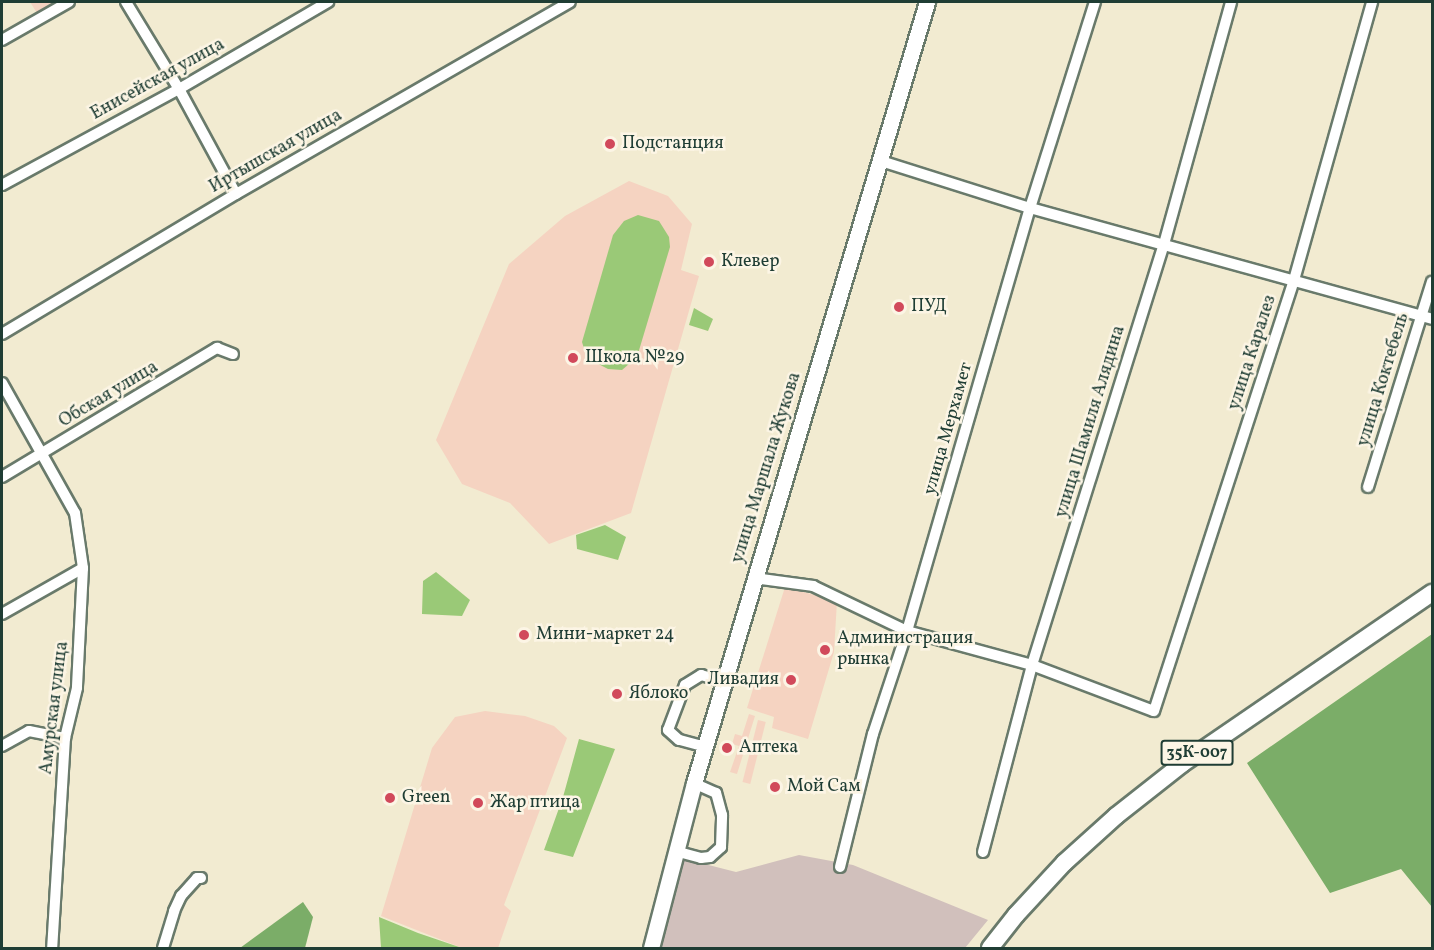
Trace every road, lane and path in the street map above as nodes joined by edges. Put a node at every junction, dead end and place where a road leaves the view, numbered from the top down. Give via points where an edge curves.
1 (69, 2) edge
2 (126, 2) edge
3 (328, 2) edge
4 (570, 2) edge
5 (927, 2) edge
6 (1095, 2) edge
7 (1231, 2) edge
8 (1372, 2) edge
9 (2, 40) edge
10 (179, 89) junction
11 (880, 161) junction
12 (2, 185) edge
13 (236, 194) junction
14 (1030, 208) junction
15 (1164, 244) junction
16 (1294, 280) junction
17 (1432, 282) edge
18 (1427, 318) edge
19 (2, 334) edge
20 (233, 354) dead end
21 (2, 382) edge
22 (43, 453) junction
23 (2, 477) edge
24 (1368, 487) dead end
25 (83, 568) junction
26 (754, 578) junction
27 (1432, 593) edge
28 (2, 614) edge
29 (907, 630) junction
30 (1032, 665) junction
31 (725, 682) junction
32 (65, 738) junction
33 (2, 746) edge
34 (706, 747) junction
35 (694, 783) junction
36 (675, 851) junction
37 (983, 852) dead end
38 (840, 867) dead end
39 (201, 878) dead end
40 (52, 948) edge
41 (163, 948) edge
42 (651, 948) edge
43 (990, 948) edge

1 - 9 street
2 - 10 street
3 - 10 street, Енисейская улица
4 - 13 street, Иртышская улица
5 - 11 street, улица Маршала Жукова
6 - 14 street, улица Мерхамет
7 - 15 street, улица Шамиля Алядина
8 - 16 street, улица Каралез
10 - 12 street, Енисейская улица
10 - 13 street
11 - 14 street
11 - 26 street, улица Маршала Жукова
13 - 19 street, Иртышская улица
14 - 15 street
14 - 29 street, улица Мерхамет
15 - 16 street
15 - 30 street, улица Шамиля Алядина
16 - 18 street
16 - 30 street, улица Каралез via 1154,711
17 - 18 street, улица Коктебель
18 - 24 street, улица Коктебель
20 - 22 street, Обская улица via 218,348
21 - 22 street, Амурская улица
22 - 23 street, Обская улица
22 - 25 street, Амурская улица via 75,513
25 - 28 street
25 - 32 street, Амурская улица via 77,688
26 - 29 street via 813,586
26 - 31 street, улица Маршала Жукова
27 - 43 main road, 35К-007 via 1208,746 1116,816 1064,863
29 - 30 street
29 - 38 street, улица Мерхамет via 873,734
30 - 37 street, улица Шамиля Алядина
31 - 34 street, улица Маршала Жукова
31 - 34 street via 701,675 685,685 668,730 679,740
32 - 33 street via 29,732
32 - 40 street, Амурская улица
34 - 35 street, улица Маршала Жукова
35 - 36 street, улица Маршала Жукова
35 - 36 street via 716,793 722,815 721,847 710,857 701,858
36 - 42 street, улица Маршала Жукова
39 - 41 street via 181,896

